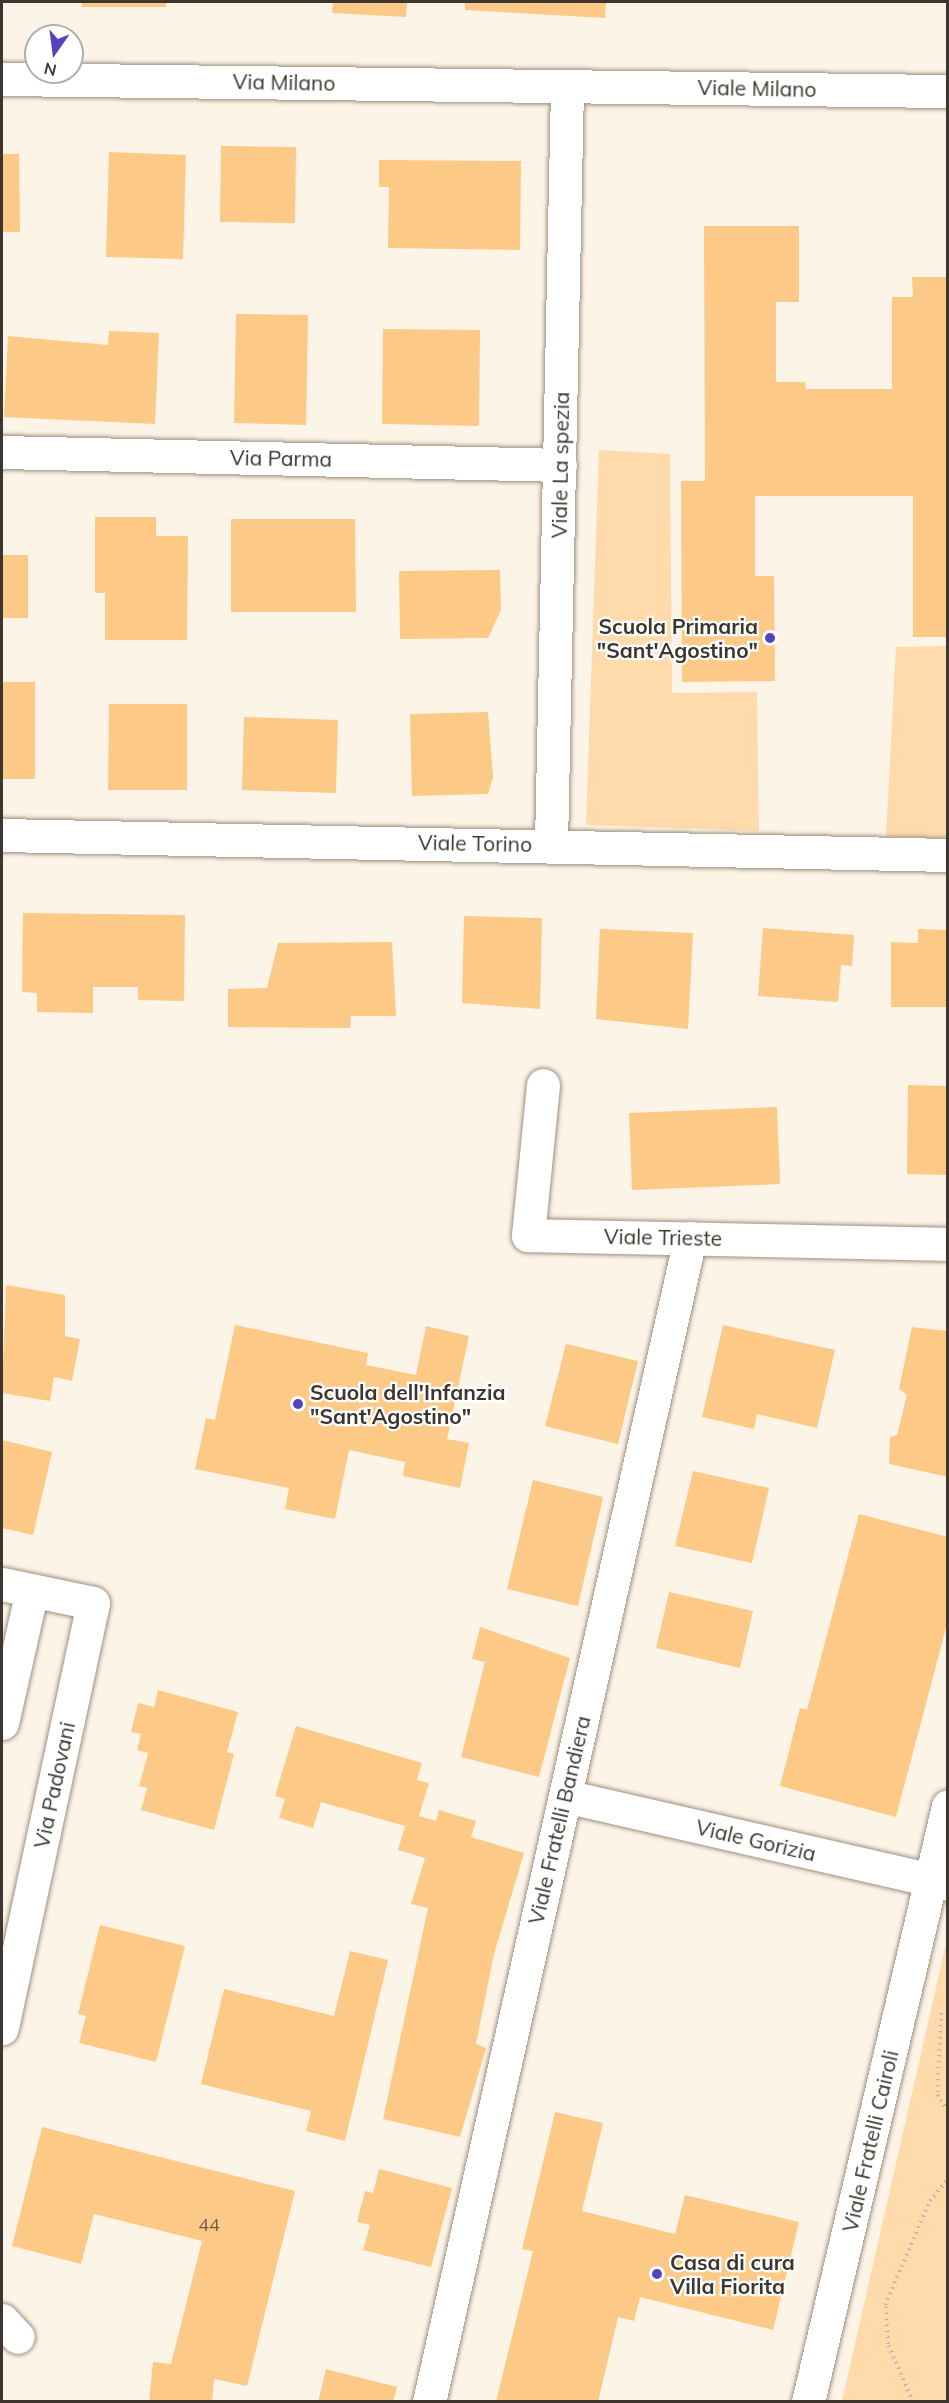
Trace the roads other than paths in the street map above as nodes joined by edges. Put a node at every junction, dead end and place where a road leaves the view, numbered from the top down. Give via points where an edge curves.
1 (2, 79) edge
2 (567, 86) junction
3 (948, 91) edge
4 (2, 452) edge
5 (560, 465) junction
6 (2, 835) edge
7 (551, 845) junction
8 (948, 855) edge
9 (543, 1086) dead end
10 (690, 1238) junction
11 (948, 1244) edge
12 (16, 1587) edge
13 (2, 1723) edge
14 (565, 1796) junction
15 (948, 1806) edge
16 (939, 1882) edge
17 (2, 2028) edge
18 (429, 2402) edge
19 (808, 2402) edge

1 - 2 street, Via Milano
2 - 3 street, Viale Milano
2 - 5 street, Viale La spezia
4 - 5 street, Via Parma
5 - 7 street, Viale La spezia
6 - 7 street, Viale Torino
7 - 8 street, Viale Torino
9 - 10 street, Viale Trieste via 528,1234
10 - 11 street, Viale Trieste
10 - 14 street, Viale Fratelli Bandiera
12 - 13 street, Via Padovani
12 - 17 street, Via Padovani via 93,1604
14 - 16 street, Viale Gorizia
14 - 18 street, Viale Fratelli Bandiera
15 - 16 street, Viale Fratelli Cairoli
16 - 19 street, Viale Fratelli Cairoli

